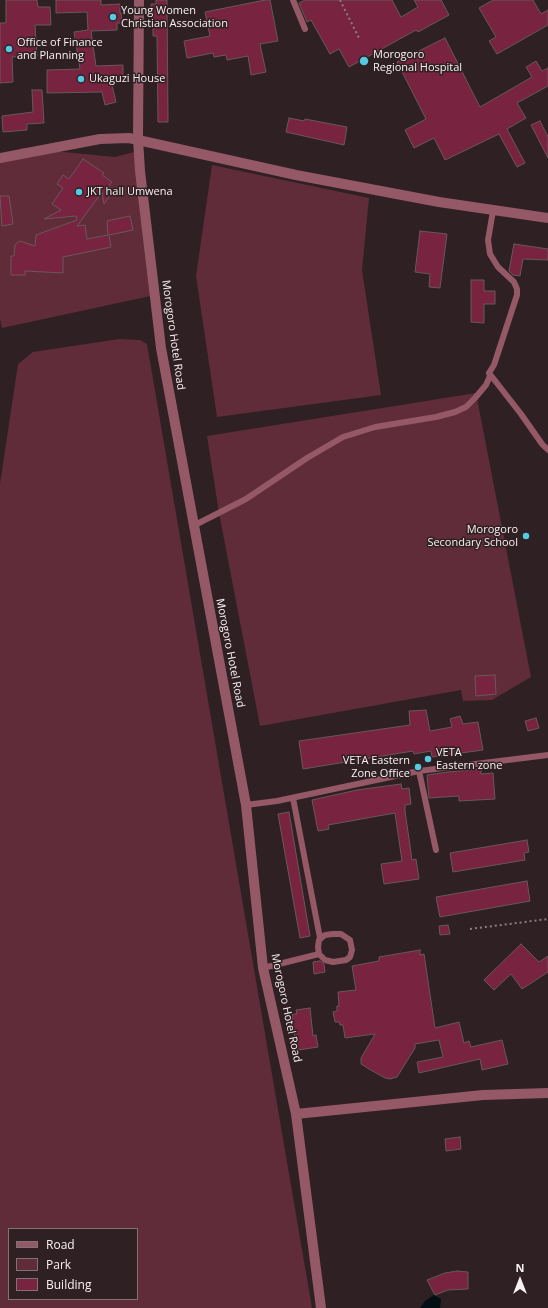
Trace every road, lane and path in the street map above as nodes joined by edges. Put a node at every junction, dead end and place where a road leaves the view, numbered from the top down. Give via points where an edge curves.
1 (139, 0) edge
2 (292, 0) edge
3 (340, 0) edge
4 (305, 29) dead end
5 (359, 38) dead end
6 (138, 139) junction
7 (0, 158) edge
8 (492, 211) junction
9 (548, 218) edge
10 (489, 373) junction
11 (548, 450) edge
12 (194, 526) junction
13 (548, 755) edge
14 (419, 771) junction
15 (293, 798) junction
16 (246, 805) junction
17 (436, 850) dead end
18 (548, 919) edge
19 (470, 929) dead end
20 (320, 938) junction
21 (320, 954) junction
22 (263, 968) junction
23 (548, 1093) edge
24 (296, 1114) junction
25 (320, 1308) edge

1 - 6 street, Morogoro Hotel Road
2 - 4 lane
3 - 5 path
6 - 7 street via 100,138
6 - 8 street via 296,175
6 - 12 street, Morogoro Hotel Road via 160,348
8 - 9 street
8 - 10 lane via 488,240 490,254 498,267 514,282 517,295 494,365
10 - 11 lane
10 - 12 lane via 486,385 469,405 440,416 375,427 343,437 246,499
12 - 16 street, Morogoro Hotel Road
13 - 14 lane
14 - 15 lane
14 - 17 lane
15 - 16 lane
15 - 20 lane
16 - 22 street, Morogoro Hotel Road
18 - 19 path
20 - 21 lane
20 - 21 lane via 328,934 341,934 350,940 352,950 349,958 339,962 325,960
21 - 22 lane
22 - 24 street, Morogoro Hotel Road
23 - 24 street via 483,1095
24 - 25 street, Morogoro Hotel Road

